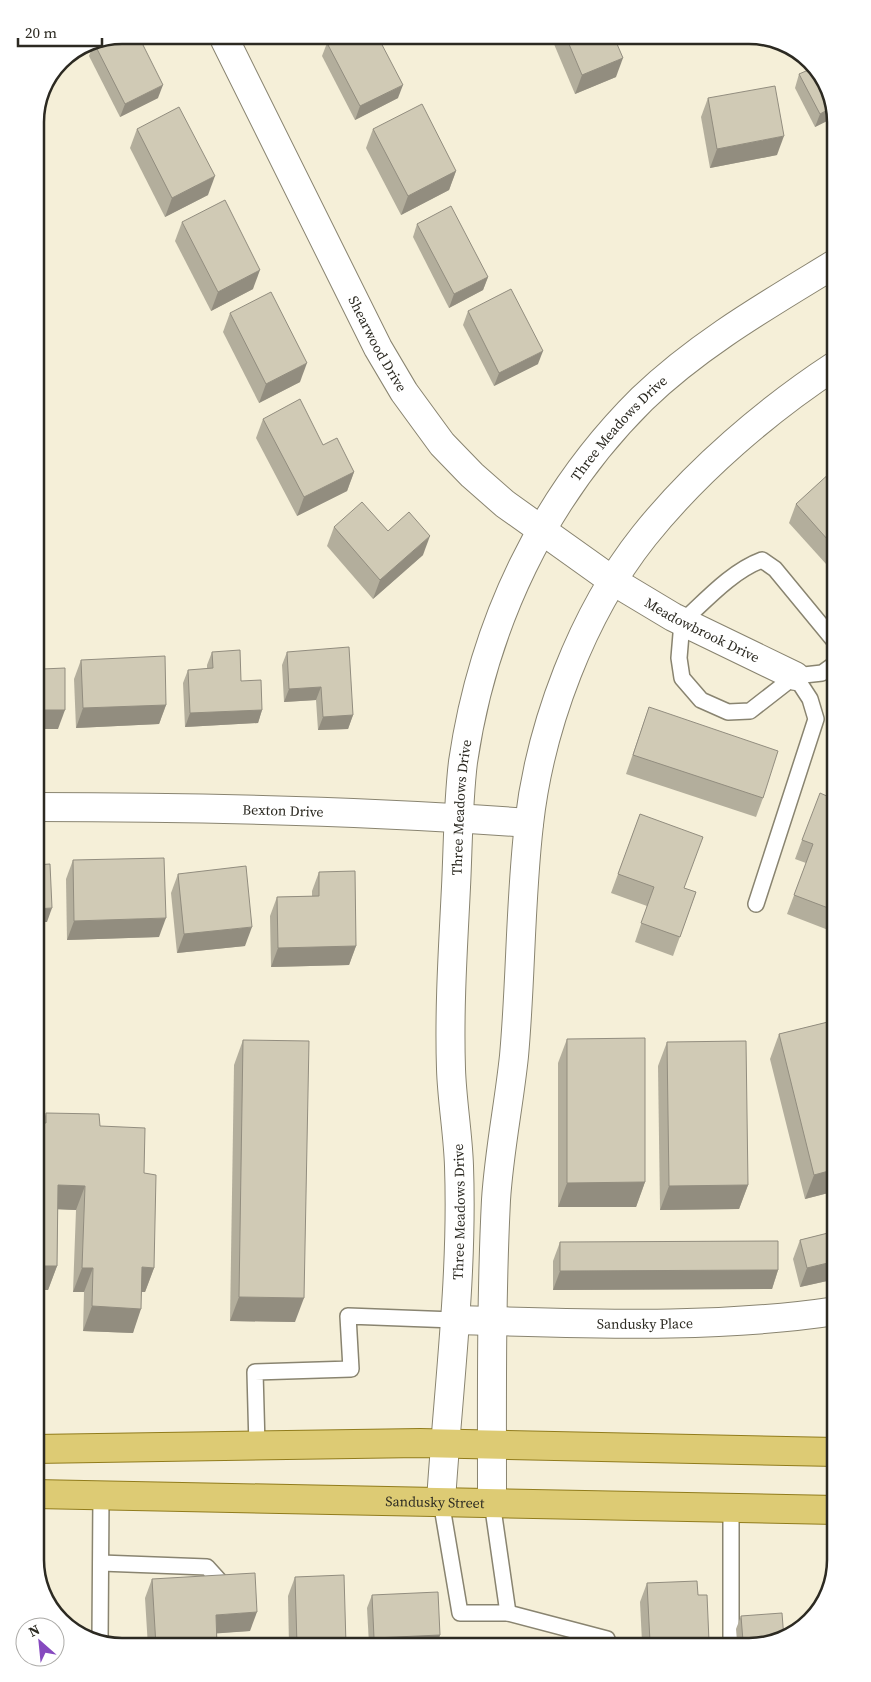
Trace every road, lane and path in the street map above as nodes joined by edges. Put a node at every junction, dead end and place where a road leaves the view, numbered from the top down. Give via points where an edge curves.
1 (228, 44) edge
2 (827, 269) edge
3 (827, 372) edge
4 (541, 530) junction
5 (612, 581) junction
6 (682, 622) junction
7 (827, 632) edge
8 (827, 669) edge
9 (795, 676) junction
10 (44, 807) edge
11 (459, 818) junction
12 (529, 824) junction
13 (756, 904) dead end
14 (827, 1312) edge
15 (454, 1320) junction
16 (494, 1321) junction
17 (445, 1444) junction
18 (492, 1445) junction
19 (257, 1446) junction
20 (44, 1449) edge
21 (827, 1452) edge
22 (44, 1494) edge
23 (102, 1495) junction
24 (441, 1501) junction
25 (492, 1502) junction
26 (730, 1507) junction
27 (827, 1510) edge
28 (101, 1563) junction
29 (226, 1588) edge
30 (508, 1613) junction
31 (100, 1635) edge
32 (607, 1638) edge
33 (731, 1638) edge

1 - 4 street, Shearwood Drive via 378,348 404,392 442,444 472,475
2 - 4 street, Three Meadows Drive via 764,306 693,356 644,398 599,445
3 - 5 street via 745,434 698,476 644,536
4 - 5 street, Shearwood Drive
4 - 11 street, Three Meadows Drive via 518,573 494,633 475,695 463,764
5 - 6 street, Meadowbrook Drive
5 - 12 street via 580,644 556,702
6 - 7 lane via 732,578 762,560 775,569
6 - 9 street, Meadowbrook Drive
6 - 9 lane via 679,658 682,678 701,700 728,712 750,711
8 - 9 lane
9 - 13 lane via 810,698 816,719
10 - 11 street, Bexton Drive via 394,813
11 - 12 street, Bexton Drive
11 - 15 street, Three Meadows Drive via 450,993 451,1072 459,1174 459,1249
12 - 16 street via 514,1056 496,1197
14 - 16 street, Sandusky Place via 705,1324
15 - 16 street, Sandusky Place
15 - 17 street, Three Meadows Drive
15 - 19 lane via 348,1316 351,1369 255,1372
16 - 18 street
17 - 18 main road
17 - 19 main road
17 - 24 street, Three Meadows Drive
18 - 21 main road
18 - 25 street
19 - 20 main road
22 - 23 main road, Sandusky Street
23 - 24 main road, Sandusky Street
23 - 28 lane
24 - 25 main road, Sandusky Street
24 - 30 lane via 460,1613
25 - 26 main road, Sandusky Street
25 - 30 lane
26 - 27 main road, Sandusky Street
26 - 33 lane
28 - 29 lane via 206,1567
28 - 31 lane
30 - 32 lane

